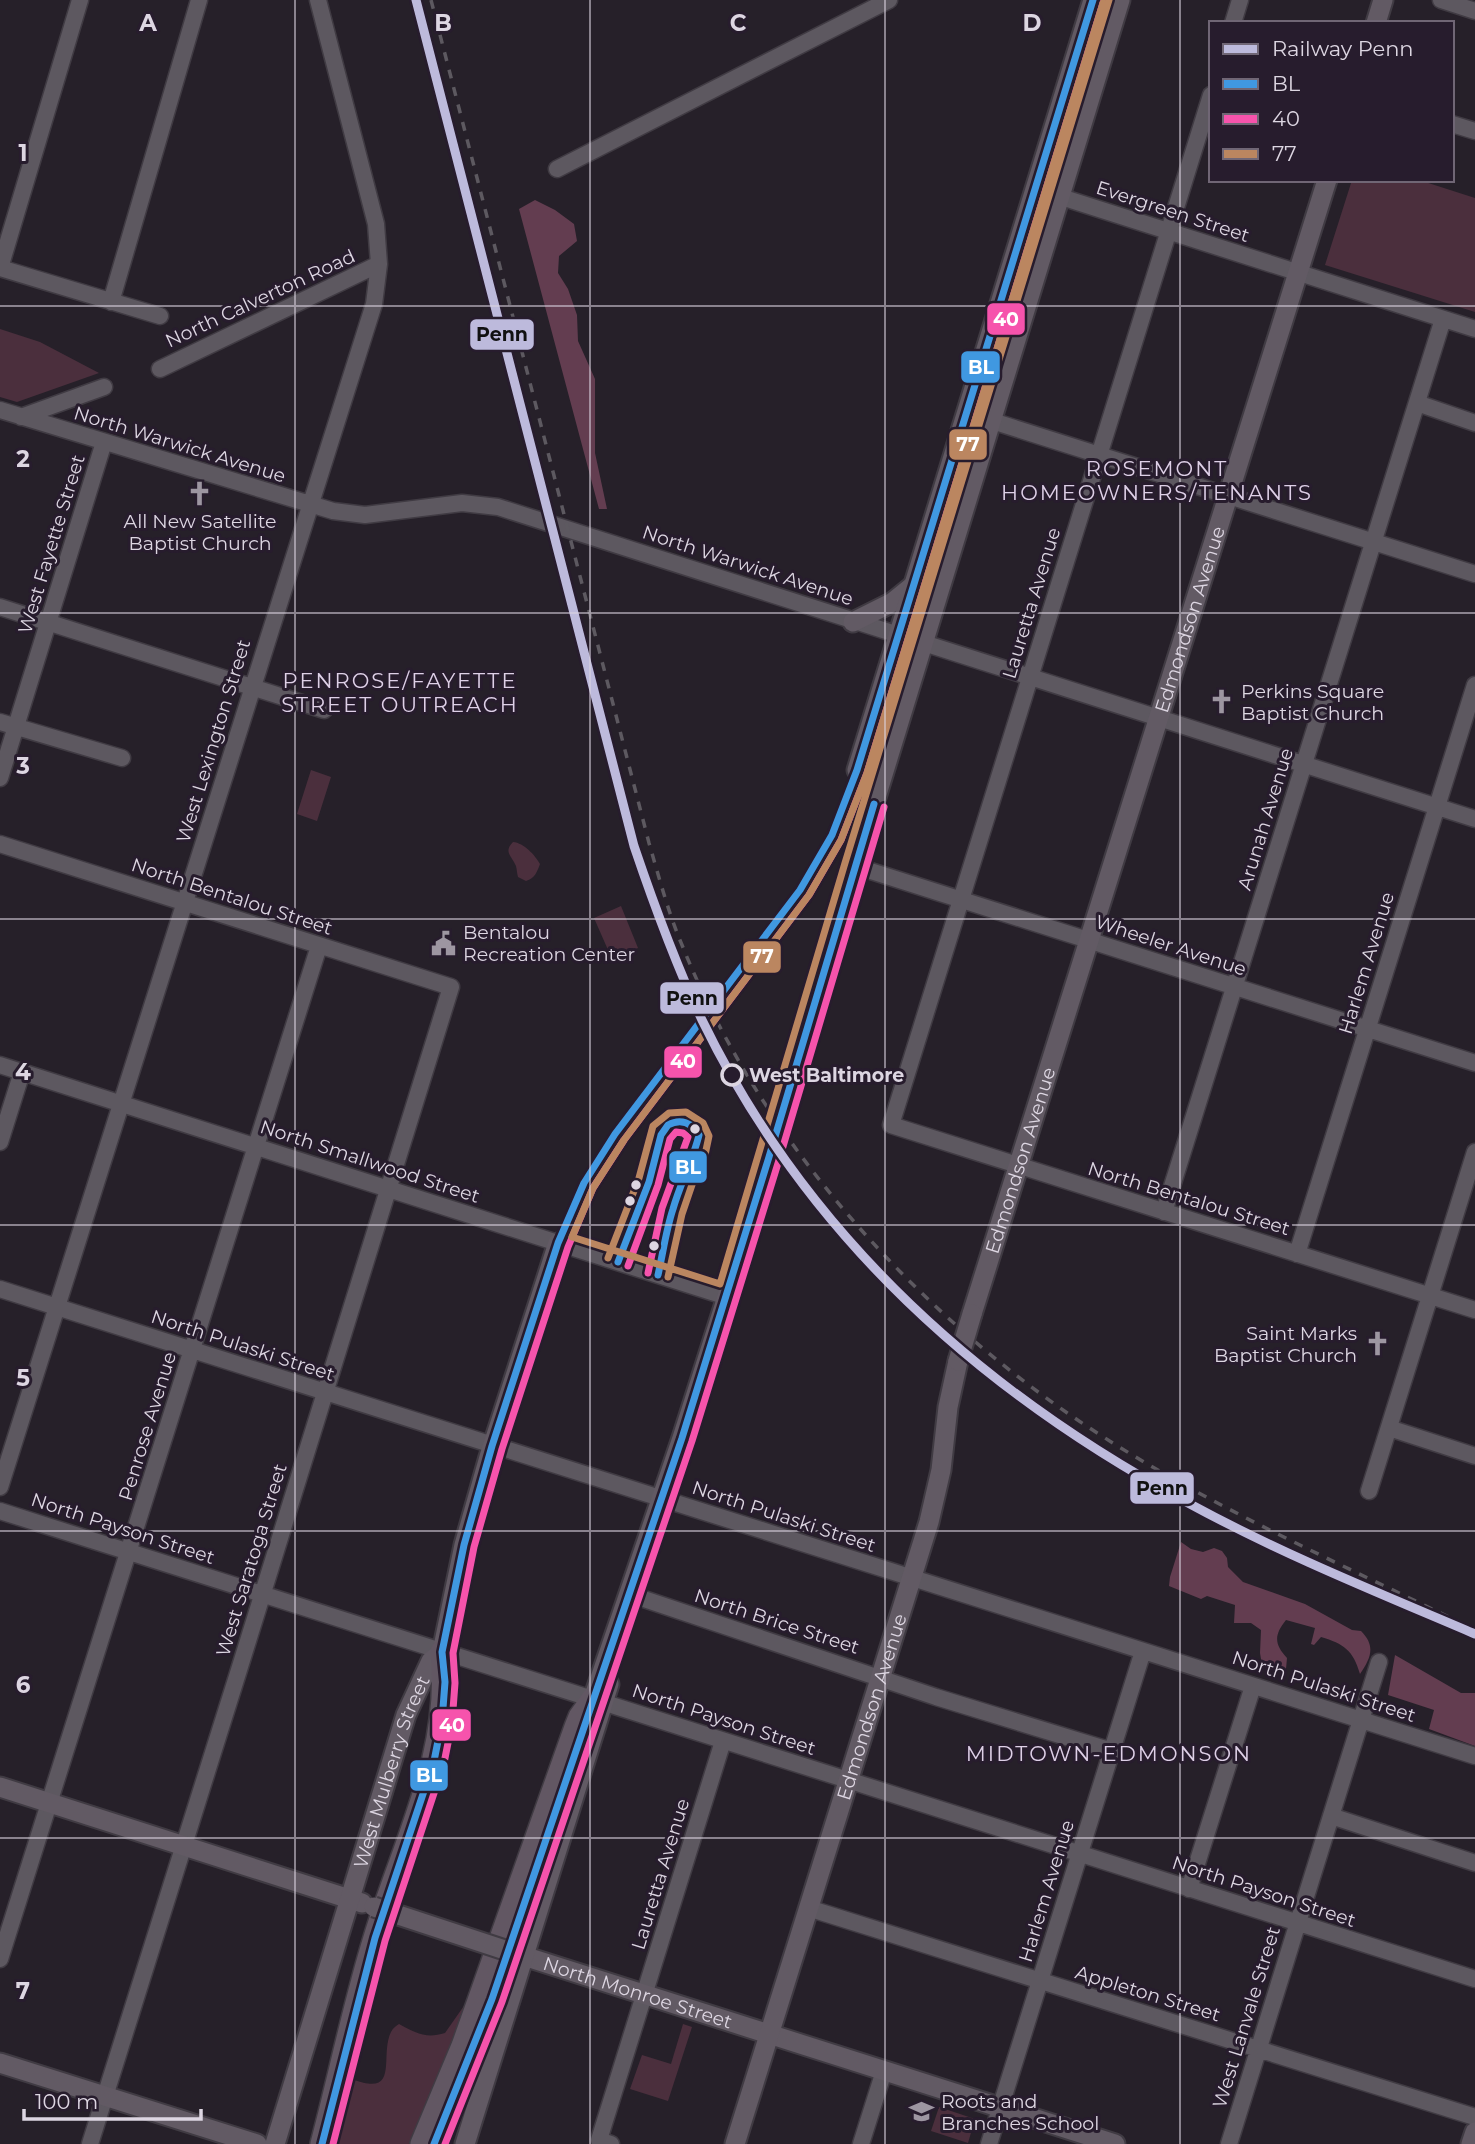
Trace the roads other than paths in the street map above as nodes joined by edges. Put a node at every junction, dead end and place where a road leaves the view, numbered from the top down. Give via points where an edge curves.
1 (80, 0) edge
2 (199, 0) edge
3 (318, 0) edge
4 (890, 0) edge
5 (1093, 0) edge
6 (1120, 0) edge
7 (1240, 0) edge
8 (1383, 0) edge
9 (1441, 0) edge
10 (1475, 11) edge
11 (1234, 21) edge
12 (1377, 21) edge
13 (1209, 101) edge
14 (1454, 125) edge
15 (1475, 131) edge
16 (557, 169) dead end
17 (1326, 182) edge
18 (1035, 189) junction
19 (1060, 197) junction
20 (1168, 231) junction
21 (379, 264) junction
22 (0, 268) edge
23 (1298, 272) junction
24 (111, 302) junction
25 (160, 316) dead end
26 (1443, 319) junction
27 (1475, 329) edge
28 (160, 369) dead end
29 (104, 387) dead end
30 (1417, 403) junction
31 (0, 410) edge
32 (967, 413) junction
33 (22, 417) junction
34 (991, 421) junction
35 (1475, 423) edge
36 (104, 442) junction
37 (1099, 455) junction
38 (1228, 496) junction
39 (309, 505) junction
40 (1374, 542) junction
41 (1475, 574) edge
42 (914, 585) junction
43 (0, 607) edge
44 (49, 622) junction
45 (853, 622) junction
46 (899, 636) junction
47 (923, 643) junction
48 (1030, 677) junction
49 (1475, 685) edge
50 (252, 687) junction
51 (324, 709) dead end
52 (1159, 718) junction
53 (8, 725) edge
54 (122, 758) dead end
55 (887, 762) junction
56 (1304, 764) junction
57 (857, 770) dead end
58 (0, 778) edge
59 (1437, 807) junction
60 (1475, 819) edge
61 (0, 844) edge
62 (855, 866) junction
63 (960, 900) junction
64 (185, 903) junction
65 (1090, 941) junction
66 (320, 946) junction
67 (1234, 987) junction
68 (451, 988) joint
69 (1367, 1029) junction
70 (1475, 1063) edge
71 (0, 1065) edge
72 (22, 1072) junction
73 (122, 1104) junction
74 (891, 1125) joint
75 (0, 1142) edge
76 (256, 1147) junction
77 (1475, 1152) edge
78 (1018, 1167) junction
79 (388, 1189) junction
80 (1164, 1212) junction
81 (558, 1243) junction
82 (1297, 1254) junction
83 (0, 1289) edge
84 (1430, 1296) junction
85 (727, 1297) junction
86 (58, 1308) junction
87 (1475, 1310) edge
88 (192, 1350) junction
89 (324, 1392) junction
90 (1389, 1429) junction
91 (492, 1446) junction
92 (1475, 1457) edge
93 (0, 1488) edge
94 (1369, 1492) dead end
95 (662, 1499) junction
96 (0, 1511) edge
97 (129, 1552) junction
98 (911, 1578) junction
99 (629, 1594) junction
100 (263, 1595) junction
101 (1143, 1651) junction
102 (442, 1652) junction
103 (1379, 1662) dead end
104 (880, 1678) junction
105 (1253, 1686) junction
106 (598, 1701) junction
107 (1361, 1720) junction
108 (723, 1741) junction
109 (1112, 1751) junction
110 (1475, 1756) edge
111 (848, 1781) junction
112 (0, 1787) edge
113 (50, 1803) junction
114 (1331, 1816) junction
115 (185, 1846) junction
116 (1080, 1854) junction
117 (1475, 1863) edge
118 (1189, 1889) junction
119 (350, 1900) junction
120 (808, 1908) junction
121 (1297, 1923) junction
122 (517, 1954) junction
123 (0, 1959) edge
124 (1475, 1979) edge
125 (1040, 1981) junction
126 (644, 1995) junction
127 (769, 2035) junction
128 (1258, 2049) junction
129 (0, 2063) edge
130 (884, 2071) junction
131 (105, 2096) junction
132 (1000, 2107) junction
133 (1475, 2117) edge
134 (1475, 2132) edge
135 (605, 2142) edge
136 (1111, 2143) edge
137 (90, 2144) edge
138 (257, 2144) edge
139 (275, 2144) edge
140 (322, 2144) edge
141 (422, 2144) edge
142 (434, 2144) edge
143 (465, 2144) edge
144 (735, 2144) edge
145 (861, 2144) edge
146 (989, 2144) edge
147 (1229, 2144) edge
148 (1471, 2144) edge

1 - 22 street
2 - 24 street
3 - 21 street, West Lexington Street via 370,198
4 - 16 street
5 - 18 main road
6 - 19 main road
7 - 11 street
8 - 12 main road
9 - 10 street
13 - 20 street, Lauretta Avenue
14 - 15 street
17 - 23 main road, Edmondson Avenue
18 - 19 street, Evergreen Street
18 - 32 main road
19 - 20 street, Evergreen Street
19 - 34 main road
20 - 23 street, Evergreen Street
20 - 37 street, Lauretta Avenue
21 - 28 street, North Calverton Road
21 - 39 street, West Lexington Street via 374,304
22 - 24 street
23 - 26 street, Evergreen Street
23 - 38 main road, Edmondson Avenue
24 - 25 street
26 - 27 street, Evergreen Street
26 - 30 street, Arunah Avenue
29 - 33 street
30 - 35 street
30 - 40 street, Arunah Avenue
31 - 33 street, North Warwick Avenue
32 - 34 street
32 - 42 main road
33 - 36 street, North Warwick Avenue
34 - 37 street
34 - 47 main road
36 - 39 street, North Warwick Avenue
36 - 44 street, West Fayette Street
37 - 38 street
37 - 48 street, Lauretta Avenue
38 - 40 street
38 - 52 main road, Edmondson Avenue
39 - 45 street, North Warwick Avenue via 365,515 486,504
39 - 50 street, West Lexington Street
40 - 41 street
40 - 56 street, Arunah Avenue
42 - 45 main road via 893,602
42 - 46 main road
43 - 44 street
44 - 50 street
44 - 53 street, West Fayette Street
45 - 46 street, North Warwick Avenue
46 - 47 street, North Warwick Avenue
46 - 55 main road via 901,651 885,732
46 - 57 main road
47 - 48 street, North Warwick Avenue
47 - 55 main road
48 - 52 street, North Warwick Avenue
48 - 63 street, Lauretta Avenue
49 - 59 street, Harlem Avenue
50 - 51 street
50 - 64 street, West Lexington Street
52 - 56 street, North Warwick Avenue
52 - 65 main road, Edmondson Avenue
53 - 54 street
53 - 58 street, West Fayette Street
55 - 62 main road
56 - 59 street, North Warwick Avenue
56 - 67 street, Arunah Avenue
59 - 60 street, North Warwick Avenue
59 - 69 street, Harlem Avenue
61 - 64 street, North Bentalou Street
62 - 63 street, Wheeler Avenue
62 - 85 main road
63 - 65 street, Wheeler Avenue
63 - 74 street, Lauretta Avenue
64 - 66 street, North Bentalou Street
64 - 73 street, West Lexington Street
65 - 67 street, Wheeler Avenue
65 - 78 main road, Edmondson Avenue
66 - 68 street, North Bentalou Street
66 - 76 street, Penrose Avenue
67 - 69 street, Wheeler Avenue
67 - 80 street, Arunah Avenue
68 - 79 street, West Saratoga Street
69 - 70 street, Wheeler Avenue
69 - 82 street, Harlem Avenue
71 - 72 street, North Smallwood Street
72 - 73 street, North Smallwood Street
72 - 75 street
73 - 76 street, North Smallwood Street
73 - 86 street, West Lexington Street
74 - 78 street, North Bentalou Street
76 - 79 street, North Smallwood Street
76 - 88 street, Penrose Avenue
77 - 84 street
78 - 80 street, North Bentalou Street
78 - 98 main road, Edmondson Avenue, bridge via 958,1361 937,1490
79 - 81 street, North Smallwood Street
79 - 89 street, West Saratoga Street
80 - 82 street, North Bentalou Street
81 - 85 street, North Smallwood Street
81 - 91 main road, West Mulberry Street
82 - 84 street, North Bentalou Street
83 - 86 street, North Pulaski Street
84 - 87 street, North Bentalou Street
84 - 90 street
85 - 95 main road
86 - 88 street, North Pulaski Street
86 - 93 street, West Lexington Street
88 - 89 street, North Pulaski Street
88 - 97 street, Penrose Avenue
89 - 91 street, North Pulaski Street
89 - 100 street, West Saratoga Street
90 - 92 street
90 - 94 street
91 - 95 street, North Pulaski Street
91 - 102 main road, West Mulberry Street via 464,1545
95 - 98 street, North Pulaski Street
95 - 99 main road
96 - 97 street, North Payson Street
97 - 100 street, North Payson Street
97 - 113 street, Penrose Avenue
98 - 101 street, North Pulaski Street
98 - 104 main road, Edmondson Avenue
99 - 104 street, North Brice Street
99 - 106 main road
100 - 102 street, North Payson Street
100 - 115 street, West Saratoga Street
101 - 105 street, North Pulaski Street
101 - 109 street, Harlem Avenue
102 - 106 street, North Payson Street
102 - 119 main road, West Mulberry Street via 431,1661 406,1715
102 - 140 highway via 445,1682 435,1761 375,1938
103 - 107 street, West Lanvale Street
104 - 109 street, North Brice Street
104 - 111 main road, Edmondson Avenue
105 - 107 street, North Pulaski Street
105 - 118 street
106 - 108 street, North Payson Street
106 - 122 main road
106 - 141 highway via 576,1727 463,2046
106 - 142 highway via 492,1999
107 - 110 street, North Pulaski Street
107 - 114 street, West Lanvale Street
108 - 111 street, North Payson Street
108 - 126 street, Lauretta Avenue
109 - 116 street, Harlem Avenue
111 - 116 street, North Payson Street
111 - 120 main road, Edmondson Avenue
112 - 113 main road, North Monroe Street
113 - 115 main road, North Monroe Street
113 - 123 street, Penrose Avenue
114 - 117 street
114 - 121 street, West Lanvale Street
115 - 119 main road, North Monroe Street
115 - 131 street, West Saratoga Street
116 - 118 street, North Payson Street
116 - 125 street, Harlem Avenue
118 - 121 street, North Payson Street
119 - 122 main road, North Monroe Street, bridge
119 - 139 main road, West Mulberry Street
120 - 125 street, Appleton Street
120 - 127 main road, Edmondson Avenue
121 - 124 street, North Payson Street
121 - 128 street, West Lanvale Street
122 - 126 main road, North Monroe Street
122 - 143 main road
125 - 128 street, Appleton Street
125 - 132 street, Harlem Avenue
126 - 127 main road, North Monroe Street
126 - 135 street, Lauretta Avenue
127 - 130 main road, North Monroe Street
127 - 144 main road, Edmondson Avenue
128 - 133 street, Appleton Street
128 - 147 street, West Lanvale Street
129 - 131 main road
130 - 132 main road, North Monroe Street
130 - 145 street
131 - 137 street, West Saratoga Street
131 - 138 main road
132 - 136 main road, North Monroe Street
132 - 146 street, Harlem Avenue
134 - 148 main road

